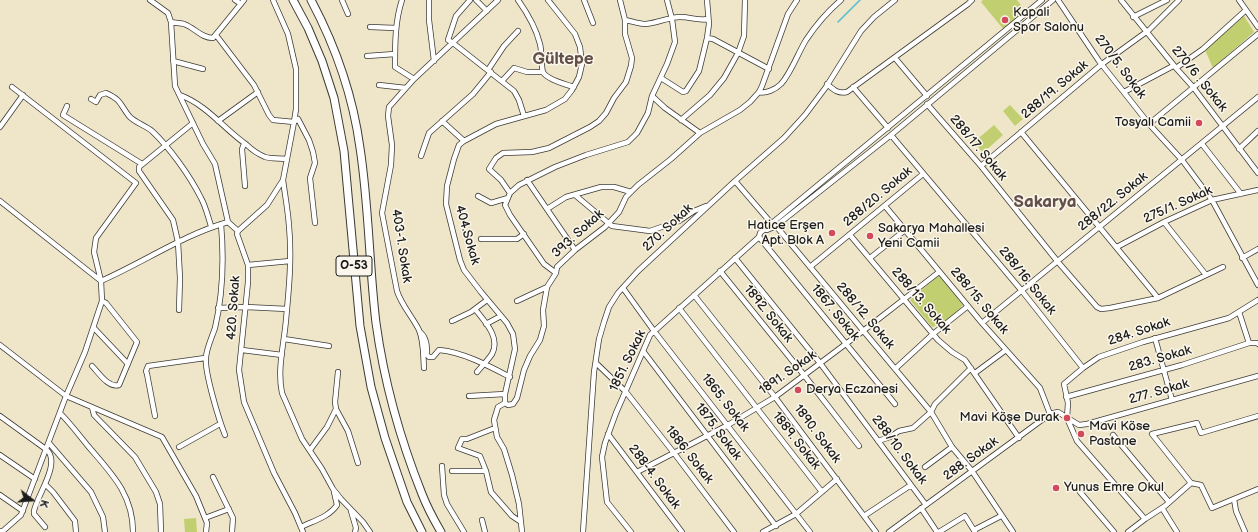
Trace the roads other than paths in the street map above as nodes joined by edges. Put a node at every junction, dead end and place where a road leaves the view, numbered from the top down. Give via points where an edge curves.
1 (150, 0) edge
2 (235, 0) edge
3 (244, 0) edge
4 (273, 0) edge
5 (293, 0) edge
6 (311, 0) edge
7 (342, 0) edge
8 (402, 0) edge
9 (429, 0) edge
10 (470, 0) edge
11 (476, 0) edge
12 (498, 0) edge
13 (518, 0) edge
14 (548, 0) edge
15 (584, 0) edge
16 (620, 0) edge
17 (666, 0) edge
18 (708, 0) edge
19 (745, 0) edge
20 (797, 0) edge
21 (841, 0) edge
22 (895, 0) edge
23 (972, 0) edge
24 (1042, 0) edge
25 (1054, 0) edge
26 (1058, 0) edge
27 (1121, 0) edge
28 (1167, 0) edge
29 (1179, 0) edge
30 (1239, 0) edge
31 (241, 4) junction
32 (1246, 10) junction
33 (487, 11) junction
34 (348, 14) dead end
35 (1133, 16) junction
36 (672, 19) junction
37 (708, 19) junction
38 (625, 20) junction
39 (171, 22) junction
40 (593, 24) dead end
41 (370, 27) dead end
42 (1258, 27) edge
43 (396, 28) junction
44 (518, 31) dead end
45 (1146, 32) junction
46 (1258, 34) edge
47 (216, 35) junction
48 (707, 38) junction
49 (454, 43) junction
50 (738, 53) junction
51 (395, 54) junction
52 (367, 56) dead end
53 (895, 58) junction
54 (173, 61) junction
55 (434, 61) junction
56 (1102, 64) junction
57 (1174, 67) junction
58 (203, 69) dead end
59 (769, 69) junction
60 (490, 71) junction
61 (544, 72) junction
62 (661, 78) junction
63 (414, 79) junction
64 (502, 81) junction
65 (827, 84) junction
66 (379, 85) dead end
67 (12, 87) dead end
68 (574, 87) junction
69 (853, 87) junction
70 (1193, 87) junction
71 (406, 88) junction
72 (258, 92) junction
73 (759, 92) junction
74 (1124, 92) junction
75 (23, 95) junction
76 (180, 95) junction
77 (652, 96) junction
78 (927, 96) junction
79 (1258, 97) edge
80 (91, 99) dead end
81 (927, 104) junction
82 (68, 106) dead end
83 (524, 116) junction
84 (681, 120) junction
85 (218, 121) junction
86 (442, 121) junction
87 (294, 122) junction
88 (193, 123) junction
89 (1150, 124) junction
90 (1223, 126) junction
91 (0, 127) edge
92 (888, 128) junction
93 (1258, 131) edge
94 (1021, 132) junction
95 (700, 133) junction
96 (891, 135) junction
97 (464, 141) junction
98 (244, 144) junction
99 (1202, 144) junction
100 (166, 146) junction
101 (1239, 149) junction
102 (421, 156) dead end
103 (287, 159) junction
104 (1182, 160) junction
105 (1258, 163) edge
106 (142, 164) junction
107 (981, 166) junction
108 (1254, 167) junction
109 (1258, 173) edge
110 (923, 174) junction
111 (283, 180) junction
112 (527, 180) junction
113 (735, 181) junction
114 (245, 186) dead end
115 (1258, 190) edge
116 (631, 192) junction
117 (1241, 194) junction
118 (509, 195) junction
119 (575, 195) junction
120 (478, 196) dead end
121 (1212, 200) junction
122 (0, 202) edge
123 (709, 205) junction
124 (884, 206) junction
125 (547, 209) junction
126 (228, 222) junction
127 (608, 222) junction
128 (1164, 222) junction
129 (315, 223) dead end
130 (221, 224) junction
131 (774, 225) junction
132 (211, 226) junction
133 (1100, 227) junction
134 (238, 230) junction
135 (905, 230) junction
136 (524, 234) junction
137 (850, 234) junction
138 (759, 235) junction
139 (481, 239) dead end
140 (178, 242) junction
141 (1117, 247) junction
142 (1258, 249) edge
143 (575, 250) junction
144 (735, 258) junction
145 (870, 258) junction
146 (1242, 258) junction
147 (290, 261) junction
148 (1058, 262) junction
149 (248, 265) junction
150 (1223, 267) dead end
151 (810, 268) junction
152 (720, 272) junction
153 (939, 272) junction
154 (556, 273) junction
155 (1206, 275) junction
156 (1256, 276) edge
157 (100, 281) junction
158 (1258, 285) edge
159 (547, 287) junction
160 (623, 288) junction
161 (1022, 291) junction
162 (694, 295) junction
163 (1158, 298) junction
164 (487, 300) junction
165 (904, 300) junction
166 (1258, 300) edge
167 (517, 301) dead end
168 (102, 302) junction
169 (968, 306) junction
170 (246, 307) junction
171 (218, 308) junction
172 (679, 308) junction
173 (287, 309) junction
174 (475, 309) junction
175 (179, 310) dead end
176 (1239, 312) junction
177 (501, 316) junction
178 (452, 321) dead end
179 (982, 323) junction
180 (486, 324) junction
181 (94, 328) junction
182 (654, 331) junction
183 (863, 331) junction
184 (420, 332) junction
185 (933, 334) junction
186 (1155, 338) junction
187 (284, 339) junction
188 (1249, 343) junction
189 (846, 344) junction
190 (1258, 344) edge
191 (0, 345) edge
192 (329, 346) dead end
193 (242, 350) junction
194 (1006, 350) junction
195 (643, 351) junction
196 (282, 355) junction
197 (205, 358) junction
198 (483, 363) junction
199 (596, 363) junction
200 (820, 363) junction
201 (128, 364) junction
202 (92, 366) dead end
203 (424, 368) dead end
204 (971, 368) junction
205 (1083, 368) junction
206 (895, 369) junction
207 (1164, 369) junction
208 (338, 372) dead end
209 (477, 372) dead end
210 (975, 373) junction
211 (804, 375) junction
212 (1258, 376) edge
213 (510, 377) junction
214 (626, 392) junction
215 (505, 394) junction
216 (66, 396) junction
217 (469, 396) dead end
218 (775, 397) junction
219 (1066, 397) junction
220 (1172, 400) junction
221 (505, 403) junction
222 (895, 404) dead end
223 (92, 407) junction
224 (757, 408) junction
225 (336, 409) junction
226 (931, 412) junction
227 (60, 413) junction
228 (1050, 414) junction
229 (0, 416) edge
230 (155, 416) dead end
231 (1258, 416) edge
232 (1067, 418) junction
233 (220, 424) junction
234 (728, 425) junction
235 (495, 428) junction
236 (224, 434) dead end
237 (608, 434) junction
238 (1114, 435) dead end
239 (708, 436) junction
240 (1019, 438) junction
241 (878, 441) junction
242 (49, 443) junction
243 (859, 446) dead end
244 (179, 447) dead end
245 (952, 447) junction
246 (47, 450) junction
247 (310, 450) junction
248 (674, 453) junction
249 (0, 454) edge
250 (358, 463) dead end
251 (442, 466) dead end
252 (925, 467) dead end
253 (452, 471) dead end
254 (486, 471) junction
255 (972, 471) junction
256 (637, 472) junction
257 (213, 477) dead end
258 (35, 479) junction
259 (837, 480) junction
260 (1191, 483) junction
261 (45, 484) junction
262 (911, 485) junction
263 (333, 489) junction
264 (1258, 489) edge
265 (822, 492) junction
266 (1080, 492) dead end
267 (0, 495) edge
268 (1234, 500) junction
269 (1170, 502) junction
270 (926, 505) junction
271 (921, 508) junction
272 (1162, 508) junction
273 (229, 509) junction
274 (350, 509) junction
275 (23, 511) junction
276 (796, 514) junction
277 (864, 516) junction
278 (1001, 516) junction
279 (205, 518) junction
280 (1145, 519) junction
281 (482, 520) dead end
282 (521, 522) junction
283 (776, 526) junction
284 (45, 527) dead end
285 (302, 530) edge
286 (0, 531) edge
287 (974, 531) edge
288 (1132, 531) edge
289 (76, 532) edge
290 (105, 532) edge
291 (133, 532) edge
292 (161, 532) edge
293 (206, 532) edge
294 (232, 532) edge
295 (355, 532) edge
296 (370, 532) edge
297 (422, 532) edge
298 (441, 532) edge
299 (464, 532) edge
300 (485, 532) edge
301 (522, 532) edge
302 (584, 532) edge
303 (631, 532) edge
304 (682, 532) edge
305 (734, 532) edge
306 (763, 532) edge
307 (810, 532) edge
308 (876, 532) edge
309 (889, 532) edge
310 (938, 532) edge
311 (1013, 532) edge
312 (1114, 532) edge
313 (1177, 532) edge
314 (1245, 532) edge

1 - 39 street via 168,14
2 - 31 street
3 - 31 street
4 - 87 street via 288,34 296,69
5 - 297 highway, O-53 via 322,61 334,98 344,150 360,326 371,388 407,502
6 - 298 highway, O-53 via 337,55 349,94 360,148 376,323 387,384 422,495
7 - 34 street
8 - 43 street
9 - 55 street
10 - 49 street via 456,16 448,40
11 - 33 street
12 - 33 street, 403-1. Sokak
13 - 61 street via 533,25 540,45
14 - 68 street via 575,34 580,47 582,64
15 - 40 street
16 - 38 street
17 - 36 street
18 - 37 street
19 - 50 street via 744,36
20 - 59 street, 393. Sokak via 788,14
21 - 73 street via 821,19 781,83 767,92
22 - 65 street, 270. Sokak via 861,31
23 - 53 street
24 - 78 street
25 - 81 street
26 - 56 street, 270/5. Sokak
27 - 35 street, 270/6 . Sokak
28 - 35 street
29 - 45 street, 288/19. Sokak
30 - 32 street
31 - 47 street
32 - 42 street
32 - 57 street via 1203,49
33 - 49 street, 403-1. Sokak
35 - 45 street, 270/6 . Sokak
36 - 37 street
36 - 38 street via 648,24
36 - 62 street via 674,42
37 - 48 street
38 - 118 street via 625,34 632,58 631,66 626,82 606,113 590,127 549,148 532,152 503,153 496,158 489,169 501,180
39 - 47 street via 184,24 209,38
39 - 54 street
41 - 43 street
43 - 51 street
44 - 60 street via 504,46
45 - 56 street, 288/19. Sokak
45 - 57 street, 270/6 . Sokak
46 - 70 street
47 - 72 street
48 - 50 street
48 - 62 street via 699,71 686,91 683,92
49 - 55 street, 403-1. Sokak
49 - 60 street
50 - 59 street
50 - 84 street via 724,78 710,95
51 - 52 street
51 - 63 street via 395,67
53 - 69 street
53 - 78 street
54 - 58 street
54 - 76 street via 175,86
55 - 63 street, 403-1. Sokak
56 - 74 street, 270/5. Sokak
56 - 94 street, 288/19. Sokak
57 - 70 street, 270/6 . Sokak
57 - 74 street
59 - 73 street, 393. Sokak
60 - 64 street
60 - 86 street via 473,94
61 - 64 street via 526,72 514,68
61 - 68 street via 547,76
62 - 77 street
63 - 71 street, 403-1. Sokak
64 - 83 street via 517,95
65 - 69 street via 836,92 842,93
65 - 113 street, 270. Sokak via 784,138
66 - 71 street
67 - 75 street
68 - 83 street via 564,99 546,110
69 - 92 street
70 - 89 street
70 - 90 street, 270/6 . Sokak
71 - 184 street, 403-1. Sokak via 389,107 391,165 382,213 400,301
72 - 85 street
72 - 87 street via 273,120
73 - 95 street, 393. Sokak via 740,110
74 - 89 street, 270/5. Sokak
75 - 91 street
75 - 157 street via 136,183 96,238 94,252
76 - 85 street via 191,99
76 - 88 street
77 - 84 street
77 - 112 street via 643,124 628,142 555,166
78 - 92 street
79 - 90 street, 288/22. Sokak
80 - 100 street via 96,102 100,95 106,93 112,96 121,103 130,117 152,131
81 - 96 street
81 - 107 street, 288/17. Sokak
82 - 106 street via 64,115
83 - 97 street via 496,124
84 - 95 street
85 - 98 street
86 - 97 street
86 - 102 street via 430,133
87 - 103 street
87 - 129 street via 298,118 313,152 315,163 310,178
88 - 100 street
88 - 126 street via 215,164
89 - 104 street, 270/5. Sokak
90 - 99 street, 288/22. Sokak
90 - 101 street, 270/6 . Sokak
92 - 131 street
93 - 101 street
94 - 107 street, 288/19. Sokak
94 - 133 street
95 - 116 street, 393. Sokak
96 - 110 street, 288/16. Sokak
96 - 131 street
97 - 164 street, 404.Sokak via 459,145 454,158 447,186 446,204 464,270
98 - 103 street via 267,158
98 - 114 street via 242,149
99 - 104 street, 288/22. Sokak
99 - 117 street
100 - 106 street
100 - 132 street via 201,198
101 - 108 street, 270/6 . Sokak
103 - 111 street
104 - 121 street, 270/5. Sokak
104 - 133 street, 288/22. Sokak
105 - 108 street
106 - 140 street via 138,171 173,220
107 - 148 street, 288/17. Sokak
108 - 109 street, 270/6 . Sokak
110 - 124 street, 288/20. Sokak
110 - 161 street, 288/16. Sokak
111 - 134 street via 267,205
111 - 147 street via 289,226
112 - 118 street
112 - 125 street
113 - 123 street, 270. Sokak
113 - 131 street, 288/12. Sokak
115 - 117 street, 275/1. Sokak
116 - 119 street via 608,186
116 - 127 street, 393. Sokak via 619,212
117 - 121 street, 275/1. Sokak
118 - 120 street via 490,203
118 - 136 street via 505,205
119 - 125 street via 566,197
119 - 127 street
121 - 128 street, 275/1. Sokak
121 - 146 street, 270/5. Sokak
122 - 157 street
123 - 127 street via 679,221 650,231 612,226
123 - 160 street, 270. Sokak
124 - 135 street, 288/15. Sokak
124 - 137 street, 288/20. Sokak
125 - 143 street
126 - 130 street
126 - 134 street
127 - 143 street, 393. Sokak
128 - 141 street, 275/1. Sokak
128 - 155 street
130 - 132 street
130 - 171 street via 223,266
131 - 138 street, 1851. Sokak
131 - 151 street, 288/12. Sokak
132 - 140 street
133 - 141 street
133 - 148 street, 288/22. Sokak
134 - 149 street, 420. Sokak via 237,234
135 - 145 street
135 - 153 street, 288/15. Sokak
136 - 139 street via 517,239
136 - 154 street via 544,264
137 - 145 street, 288/13. Sokak
137 - 151 street, 288/20. Sokak
138 - 144 street, 1851. Sokak
138 - 189 street, 1867. Sokak
140 - 157 street
140 - 175 street
141 - 163 street
142 - 146 street
143 - 154 street, 393. Sokak via 557,267
144 - 152 street, 1851. Sokak
144 - 200 street, 288/10. Sokak
145 - 165 street, 288/13. Sokak
146 - 156 street, 270/5. Sokak
147 - 149 street
147 - 173 street
148 - 161 street, 288/22. Sokak
148 - 163 street, 288/17. Sokak via 1097,307 1110,308
149 - 170 street, 420. Sokak
150 - 155 street
151 - 183 street, 288/12. Sokak
152 - 162 street, 1851. Sokak
152 - 211 street, 1892. Sokak
153 - 165 street, 1891. Sokak
153 - 169 street, 288/15. Sokak
154 - 159 street, 393. Sokak
155 - 163 street
156 - 158 street, 270/5. Sokak
157 - 168 street
159 - 167 street
159 - 221 street, 393. Sokak via 544,326 540,340 524,370 517,398 513,404
160 - 182 street, 1865. Sokak
160 - 199 street, 270. Sokak via 609,307
161 - 179 street, 288/22. Sokak
161 - 205 street, 288/16. Sokak
162 - 172 street, 1851. Sokak
162 - 218 street, 1890. Sokak
164 - 174 street
164 - 177 street, 404.Sokak
165 - 183 street, 1891. Sokak
165 - 185 street, 288/13. Sokak
166 - 176 street, 284. Sokak
168 - 181 street
168 - 201 street via 106,303 137,342
169 - 179 street, 288/15. Sokak
169 - 185 street
170 - 171 street
170 - 173 street
170 - 193 street, 420. Sokak
171 - 197 street
172 - 182 street, 1851. Sokak
172 - 224 street, 1889. Sokak
173 - 187 street
174 - 178 street
174 - 180 street
176 - 186 street, 284. Sokak via 1229,318
176 - 188 street
177 - 180 street
177 - 213 street, 404.Sokak via 513,334 515,349
179 - 194 street, 288/15. Sokak
180 - 198 street via 495,342 492,354
181 - 201 street
181 - 216 street
182 - 195 street, 1851. Sokak
182 - 234 street, 1865. Sokak
183 - 189 street, 1891. Sokak
183 - 206 street, 288/12. Sokak
184 - 198 street via 425,338 429,357 433,357 441,350
184 - 203 street, 403-1. Sokak
185 - 204 street, 288/13. Sokak
185 - 206 street
186 - 205 street, 284. Sokak via 1100,356
186 - 207 street
187 - 192 street
187 - 196 street
188 - 190 street, 283. Sokak
188 - 207 street, 283. Sokak
189 - 200 street, 1891. Sokak
189 - 222 street, 1867. Sokak
191 - 216 street
193 - 196 street
193 - 285 street, 420. Sokak via 239,370 244,402
194 - 210 street
194 - 228 street, 288/15. Sokak via 1040,388
195 - 214 street, 1851. Sokak
195 - 239 street, 1875. Sokak
196 - 247 street via 282,393 302,439
197 - 230 street via 148,366 146,371
197 - 233 street
198 - 209 street
198 - 213 street
199 - 214 street, 1886. Sokak
199 - 302 street, 270. Sokak
200 - 211 street, 1891. Sokak
200 - 241 street, 288/10. Sokak
201 - 202 street via 120,384 116,386 109,384
204 - 210 street, 288/13. Sokak
204 - 226 street via 935,404
205 - 219 street, 284. Sokak via 1064,384
206 - 226 street, 288/12. Sokak
207 - 219 street, 283. Sokak
207 - 220 street
208 - 225 street
210 - 240 street, 288/13. Sokak
211 - 218 street, 1891. Sokak
211 - 243 street, 1892. Sokak
212 - 220 street, 277. Sokak
213 - 215 street, 404.Sokak
214 - 237 street, 1851. Sokak
214 - 248 street, 1886. Sokak
215 - 217 street
215 - 221 street, 404.Sokak
216 - 223 street
216 - 227 street
218 - 224 street, 1891. Sokak
218 - 259 street, 1890. Sokak
219 - 232 street, 284. Sokak
220 - 232 street, 277. Sokak via 1079,426
221 - 235 street, 393. Sokak via 498,407 494,420
223 - 279 street via 162,437 196,496
223 - 292 street via 94,415 135,458 156,492 160,504
224 - 234 street, 1891. Sokak
224 - 265 street, 1889. Sokak
225 - 247 street via 327,427
225 - 250 street via 348,431
226 - 241 street via 913,428 899,431
226 - 245 street, 288/12. Sokak
227 - 242 street
227 - 291 street via 121,487 132,513
228 - 232 street via 1058,412
228 - 240 street, 288. Sokak
229 - 246 street
231 - 260 street via 1201,433 1197,423 1152,434
232 - 280 street via 1077,441
233 - 236 street
233 - 244 street
234 - 239 street, 1891. Sokak
234 - 276 street, 1865. Sokak
235 - 254 street via 467,440 462,439 458,448 480,456
235 - 282 street, 393. Sokak via 512,475
237 - 256 street, 288-4. Sokak
237 - 303 street, 1851. Sokak via 602,456 607,502
238 - 269 street
239 - 248 street, 1891. Sokak
239 - 283 street, 1875. Sokak
240 - 255 street, 288. Sokak
241 - 262 street, 288/10. Sokak
242 - 246 street
242 - 290 street via 91,492 103,517
245 - 252 street
245 - 255 street, 288/12. Sokak
246 - 258 street
246 - 261 street via 52,462
247 - 263 street
248 - 256 street, 1891. Sokak
248 - 305 street, 1886. Sokak
249 - 258 street
251 - 299 street via 447,504
253 - 254 street
254 - 282 street via 491,492 512,516
255 - 270 street, 288. Sokak
255 - 278 street, 288/12. Sokak
256 - 304 street, 288-4. Sokak
257 - 273 street
258 - 275 street
259 - 265 street
259 - 277 street, 1890. Sokak
260 - 268 street via 1201,485 1212,508
260 - 269 street
261 - 284 street via 34,510
261 - 289 street via 72,516
262 - 270 street, 288/10. Sokak
262 - 277 street
263 - 274 street
263 - 285 street via 337,505 335,508
264 - 268 street
265 - 276 street
266 - 312 street
267 - 275 street
268 - 314 street
269 - 272 street
270 - 271 street, 288. Sokak
271 - 309 street, 288. Sokak
271 - 310 street
272 - 280 street
272 - 313 street
273 - 279 street
273 - 294 street via 233,518
274 - 295 street
274 - 296 street
275 - 286 street
276 - 283 street
276 - 307 street, 1865. Sokak
277 - 308 street, 1890. Sokak
278 - 287 street
278 - 311 street, 288/12. Sokak
279 - 293 street
280 - 288 street
281 - 300 street
282 - 301 street, 393. Sokak
283 - 306 street
287 - 310 street via 965,516

